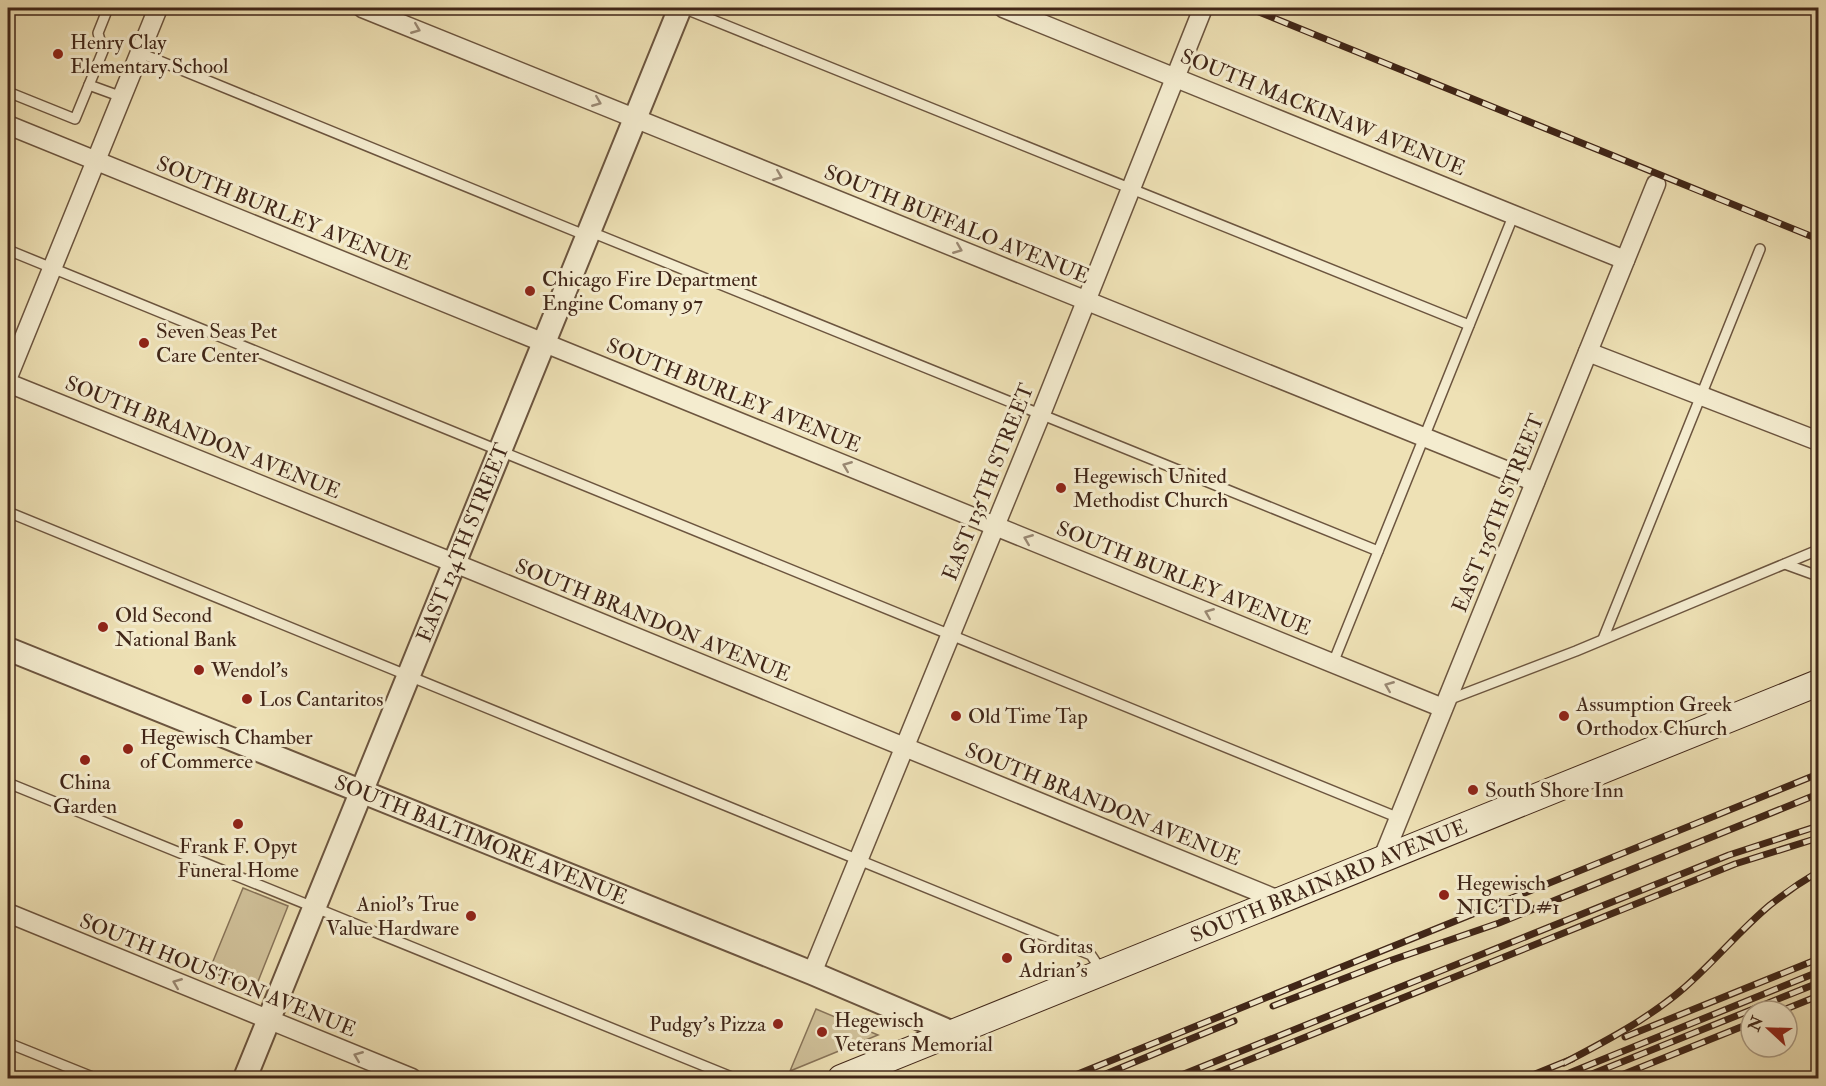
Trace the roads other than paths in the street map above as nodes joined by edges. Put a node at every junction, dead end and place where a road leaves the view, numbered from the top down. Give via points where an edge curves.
1 (108, 8) edge
2 (158, 8) edge
3 (362, 8) edge
4 (681, 8) edge
5 (1003, 8) edge
6 (1203, 8) edge
7 (140, 53) junction
8 (1175, 76) junction
9 (89, 85) junction
10 (8, 92) edge
11 (122, 98) junction
12 (635, 118) junction
13 (8, 125) edge
14 (96, 161) junction
15 (1656, 184) dead end
16 (1131, 188) junction
17 (1514, 214) junction
18 (588, 233) junction
19 (1760, 249) dead end
20 (8, 250) edge
21 (1625, 260) junction
22 (52, 268) junction
23 (1086, 301) junction
24 (1469, 325) junction
25 (544, 342) junction
26 (1588, 352) junction
27 (8, 377) edge
28 (8, 382) edge
29 (1700, 396) junction
30 (1041, 414) junction
31 (1423, 439) junction
32 (1818, 441) edge
33 (500, 451) junction
34 (1535, 482) junction
35 (8, 512) edge
36 (995, 526) junction
37 (1818, 550) edge
38 (1378, 551) junction
39 (454, 563) junction
40 (1785, 564) junction
41 (1818, 576) edge
42 (950, 634) junction
43 (1603, 639) junction
44 (8, 649) edge
45 (1333, 663) junction
46 (409, 675) junction
47 (1818, 684) edge
48 (1445, 704) junction
49 (904, 746) junction
50 (8, 783) edge
51 (362, 791) junction
52 (1399, 818) junction
53 (858, 859) junction
54 (1382, 860) junction
55 (1281, 901) junction
56 (314, 908) junction
57 (8, 913) edge
58 (812, 973) junction
59 (1103, 973) junction
60 (269, 1020) junction
61 (953, 1033) junction
62 (8, 1043) edge
63 (95, 1078) edge
64 (245, 1078) edge
65 (412, 1078) edge
66 (734, 1078) edge
67 (841, 1078) edge

1 - 9 lane via 98,33 103,51
2 - 7 street
3 -> 12 street, SOUTH BUFFALO AVENUE
4 - 12 street, EAST 134TH STREET
4 - 16 lane
5 - 8 street, SOUTH MACKINAW AVENUE
6 - 8 street, EAST 135TH STREET
7 - 11 street
7 - 18 lane
8 - 16 street, EAST 135TH STREET
8 - 17 street, SOUTH MACKINAW AVENUE
9 - 10 lane via 75,119
9 - 11 lane
11 - 14 street
12 - 18 street, EAST 134TH STREET
12 -> 23 street, SOUTH BUFFALO AVENUE
13 - 14 street, SOUTH BURLEY AVENUE
14 - 22 street
14 - 25 street, SOUTH BURLEY AVENUE
15 - 21 street, EAST 136TH STREET
16 - 23 street, EAST 135TH STREET
16 - 24 lane
17 - 21 street, SOUTH MACKINAW AVENUE
17 - 24 lane
18 - 25 street, EAST 134TH STREET
18 - 30 lane
19 - 29 lane
20 - 22 lane
21 - 26 street, EAST 136TH STREET
22 - 27 street
22 - 33 lane
23 - 30 street, EAST 135TH STREET
23 - 31 street, SOUTH BUFFALO AVENUE
24 - 31 lane
25 - 33 street, EAST 134TH STREET
36 -> 25 street, SOUTH BURLEY AVENUE
26 - 29 street
26 - 34 street, EAST 136TH STREET
28 - 39 street, SOUTH BRANDON AVENUE
29 - 32 street
29 - 43 lane
30 - 36 street, EAST 135TH STREET
30 - 38 lane
31 - 34 street, SOUTH BUFFALO AVENUE
31 - 38 lane
33 - 39 street, EAST 134TH STREET
33 - 42 lane
34 - 48 street, EAST 136TH STREET
35 - 46 lane
36 - 42 street, EAST 135TH STREET
45 -> 36 street, SOUTH BURLEY AVENUE
37 - 40 lane
38 - 45 lane
39 - 46 street, EAST 134TH STREET
39 - 49 street, SOUTH BRANDON AVENUE
40 - 41 lane
40 - 43 lane
42 - 49 street, EAST 135TH STREET
42 - 52 lane
43 - 48 lane
44 - 51 street, SOUTH BALTIMORE AVENUE
48 -> 45 street, SOUTH BURLEY AVENUE
46 - 51 street, EAST 134TH STREET
46 - 53 lane
47 - 54 main road, SOUTH BRAINARD AVENUE
48 - 52 street, EAST 136TH STREET
49 - 53 street, EAST 135TH STREET
49 - 55 street, SOUTH BRANDON AVENUE
50 - 56 lane
51 - 56 street, EAST 134TH STREET
51 - 58 street, SOUTH BALTIMORE AVENUE
52 - 54 street, EAST 136TH STREET
53 - 58 street, EAST 135TH STREET
53 - 59 lane via 1091,955
54 - 55 main road, SOUTH BRAINARD AVENUE
55 - 59 main road, SOUTH BRAINARD AVENUE
56 - 60 street, EAST 134TH STREET
56 - 66 lane
60 -> 57 street, SOUTH HOUSTON AVENUE
58 - 61 street, SOUTH BALTIMORE AVENUE
59 - 61 main road, SOUTH BRAINARD AVENUE
60 - 64 street, EAST 134TH STREET
65 -> 60 street, SOUTH HOUSTON AVENUE
61 - 67 main road, SOUTH BRAINARD AVENUE
62 - 63 lane

